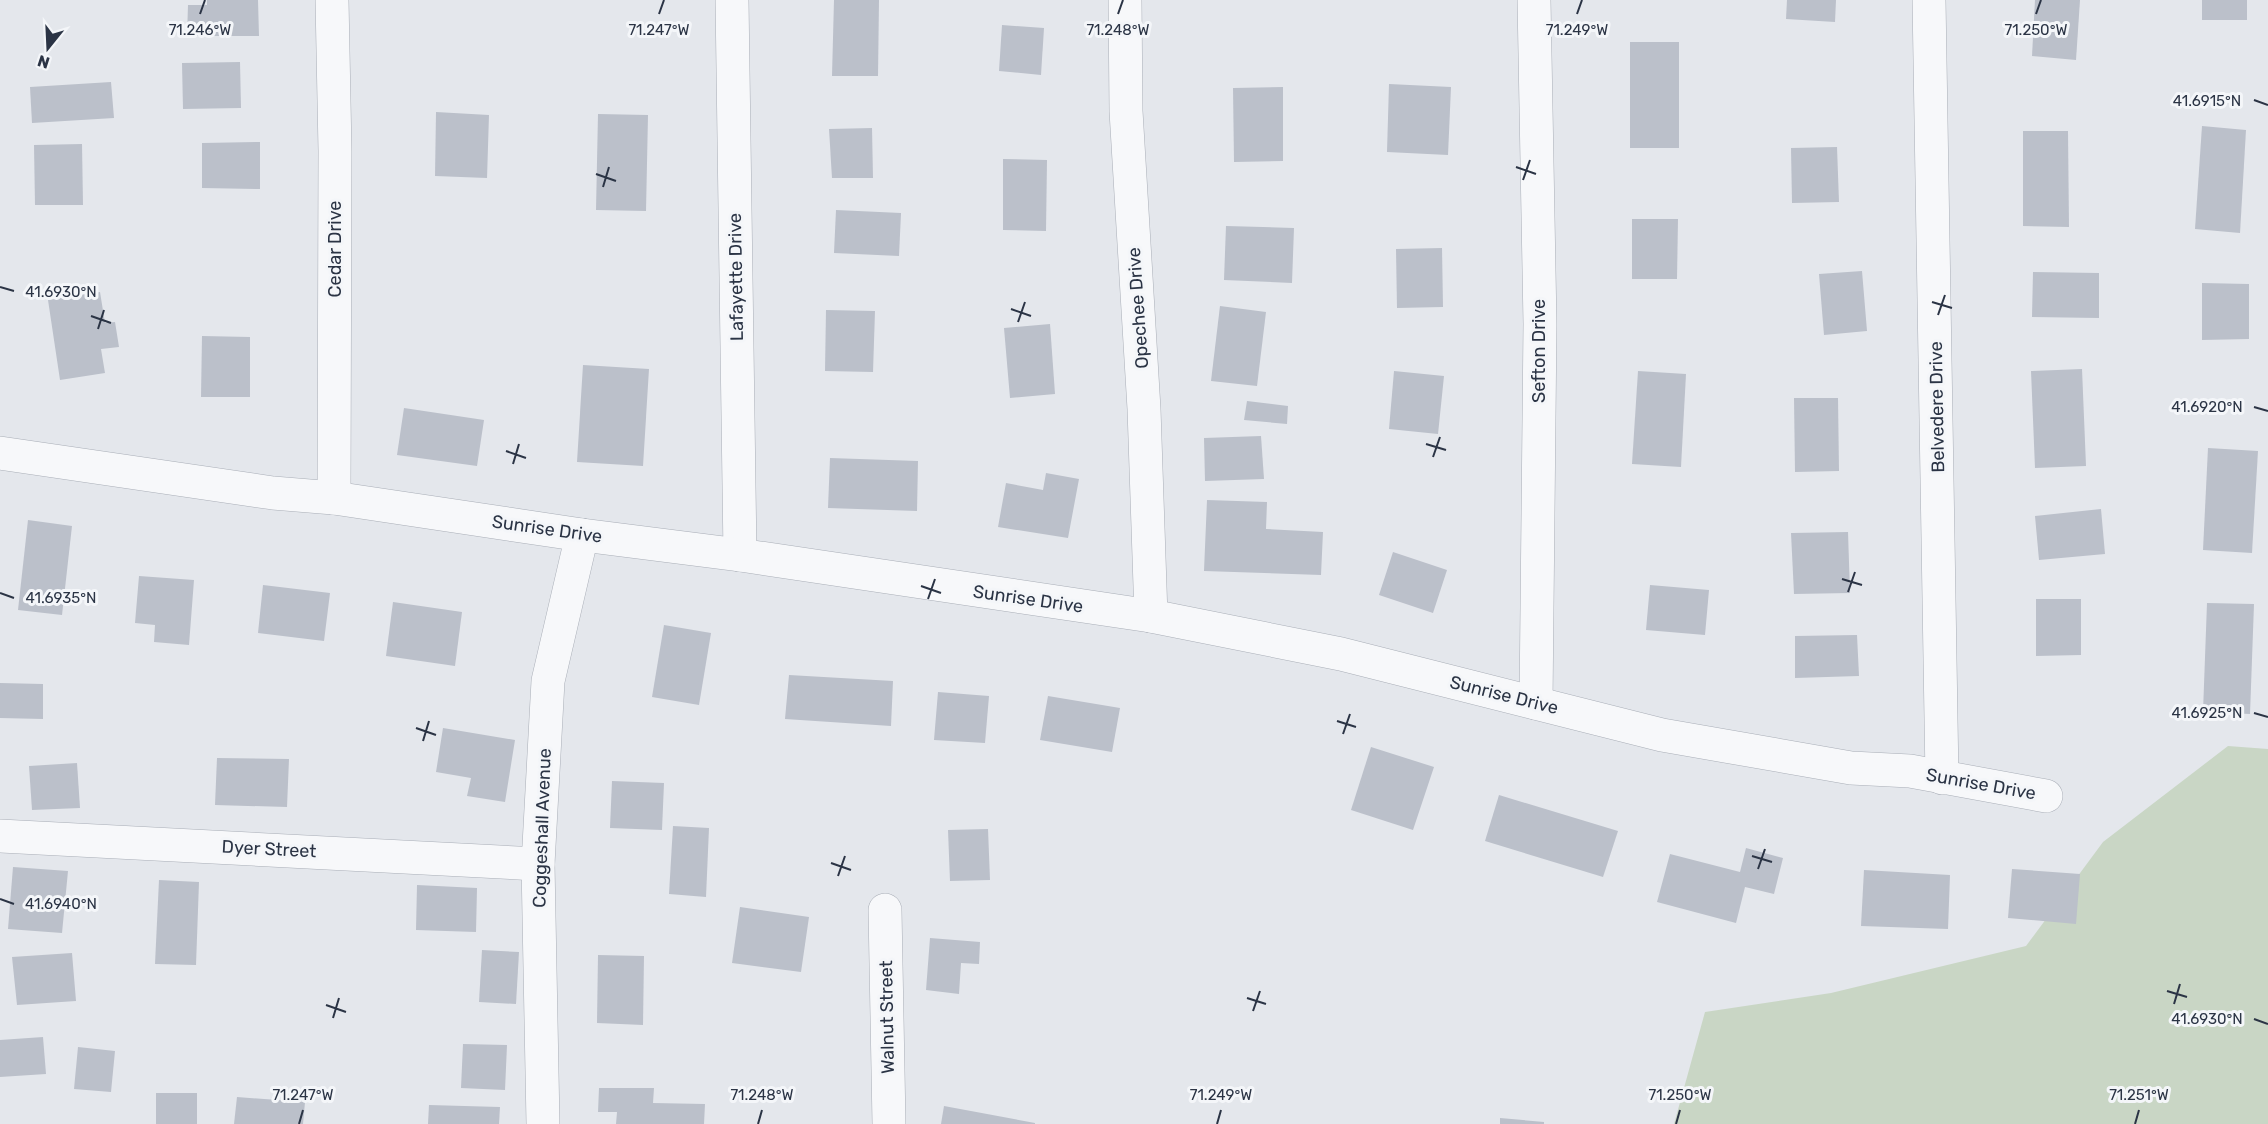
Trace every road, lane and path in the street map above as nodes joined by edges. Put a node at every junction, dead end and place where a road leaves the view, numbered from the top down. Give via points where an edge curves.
1 (332, 0) edge
2 (732, 0) edge
3 (1125, 0) edge
4 (1534, 0) edge
5 (1929, 0) edge
6 (0, 453) edge
7 (334, 498) junction
8 (582, 535) junction
9 (740, 555) junction
10 (1151, 616) junction
11 (1536, 703) junction
12 (1942, 778) junction
13 (2046, 796) dead end
14 (0, 836) edge
15 (538, 864) junction
16 (885, 910) dead end
17 (543, 1124) edge
18 (889, 1124) edge

1 - 7 street, Cedar Drive
2 - 9 street, Lafayette Drive
3 - 10 street, Opechee Drive via 1126,111 1144,409
4 - 11 street, Sefton Drive via 1540,324
5 - 12 street, Belvedere Drive
6 - 7 street, Sunrise Drive via 273,493
7 - 8 street, Sunrise Drive
8 - 9 street, Sunrise Drive
8 - 15 street, Coggeshall Avenue via 548,681
9 - 10 street, Sunrise Drive
10 - 11 street, Sunrise Drive via 1341,654
11 - 12 street, Sunrise Drive via 1697,741 1851,768 1910,771
12 - 13 street, Sunrise Drive
14 - 15 street, Dyer Street
15 - 17 street, Coggeshall Avenue
16 - 18 street, Walnut Street

